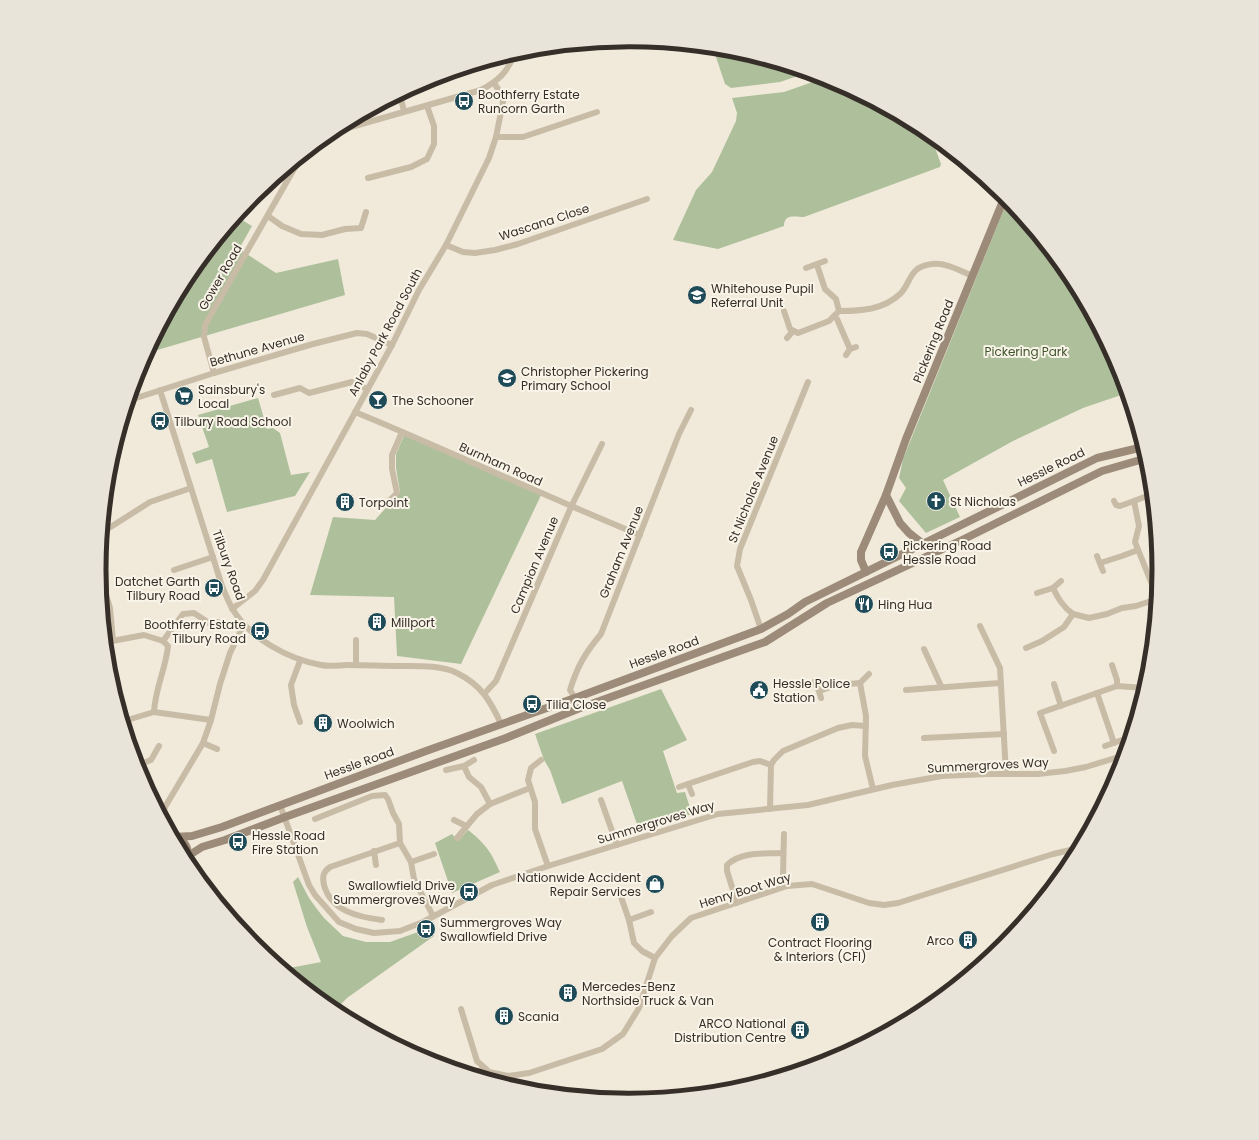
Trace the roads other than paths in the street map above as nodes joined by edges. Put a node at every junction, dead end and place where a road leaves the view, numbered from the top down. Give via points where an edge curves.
1 (512, 61) edge
2 (494, 83) junction
3 (401, 100) edge
4 (427, 106) junction
5 (404, 111) junction
6 (597, 112) dead end
7 (353, 126) edge
8 (496, 137) junction
9 (293, 170) edge
10 (368, 178) dead end
11 (647, 199) dead end
12 (1002, 203) edge
13 (366, 212) dead end
14 (268, 216) junction
15 (446, 245) junction
16 (826, 261) dead end
17 (817, 265) junction
18 (806, 268) dead end
19 (973, 276) junction
20 (839, 311) junction
21 (784, 312) dead end
22 (834, 316) junction
23 (793, 331) junction
24 (788, 338) dead end
25 (392, 345) junction
26 (851, 350) dead end
27 (214, 373) junction
28 (808, 382) dead end
29 (367, 389) junction
30 (160, 390) junction
31 (274, 395) dead end
32 (135, 398) edge
33 (691, 410) dead end
34 (355, 412) junction
35 (402, 432) junction
36 (602, 444) dead end
37 (1138, 448) edge
38 (1140, 460) edge
39 (190, 488) junction
40 (886, 495) junction
41 (1147, 496) edge
42 (389, 501) dead end
43 (1114, 501) dead end
44 (1134, 501) junction
45 (571, 507) junction
46 (109, 528) edge
47 (640, 535) junction
48 (923, 544) junction
49 (1138, 550) junction
50 (1097, 556) dead end
51 (213, 557) junction
52 (1100, 562) junction
53 (174, 570) dead end
54 (1102, 571) dead end
55 (866, 572) junction
56 (1061, 581) dead end
57 (1152, 584) edge
58 (1053, 588) junction
59 (1037, 593) dead end
60 (1151, 600) edge
61 (108, 602) edge
62 (232, 608) junction
63 (1073, 614) junction
64 (218, 622) dead end
65 (244, 624) junction
66 (980, 626) dead end
67 (110, 627) edge
68 (761, 629) junction
69 (356, 640) dead end
70 (111, 641) edge
71 (163, 641) junction
72 (1026, 648) dead end
73 (924, 649) dead end
74 (300, 660) junction
75 (356, 665) junction
76 (1112, 665) dead end
77 (869, 674) dead end
78 (814, 682) dead end
79 (1000, 682) junction
80 (860, 683) junction
81 (1054, 684) dead end
82 (941, 686) junction
83 (1117, 686) junction
84 (1139, 688) edge
85 (906, 690) dead end
86 (819, 691) junction
87 (1097, 693) junction
88 (484, 694) junction
89 (575, 698) junction
90 (821, 698) dead end
91 (1061, 706) junction
92 (154, 712) junction
93 (128, 720) edge
94 (211, 720) junction
95 (300, 722) dead end
96 (501, 724) junction
97 (866, 726) junction
98 (1004, 734) junction
99 (924, 738) dead end
100 (940, 738) junction
101 (1122, 740) dead end
102 (203, 743) junction
103 (1114, 743) junction
104 (940, 745) dead end
105 (159, 746) dead end
106 (1105, 746) dead end
107 (216, 749) dead end
108 (1054, 751) dead end
109 (1118, 757) edge
110 (474, 760) dead end
111 (541, 760) dead end
112 (143, 763) edge
113 (771, 765) junction
114 (464, 766) junction
115 (446, 770) dead end
116 (1006, 774) junction
117 (688, 784) junction
118 (679, 787) dead end
119 (530, 788) junction
120 (873, 789) junction
121 (692, 794) dead end
122 (601, 800) dead end
123 (490, 804) junction
124 (280, 805) junction
125 (165, 809) edge
126 (770, 809) junction
127 (332, 813) junction
128 (284, 817) junction
129 (315, 819) dead end
130 (334, 820) dead end
131 (454, 820) dead end
132 (466, 826) junction
133 (784, 834) dead end
134 (180, 837) edge
135 (457, 838) dead end
136 (400, 843) junction
137 (617, 845) junction
138 (1071, 850) edge
139 (374, 851) junction
140 (783, 853) junction
141 (434, 854) dead end
142 (191, 855) edge
143 (411, 862) junction
144 (376, 865) dead end
145 (548, 866) junction
146 (783, 875) dead end
147 (620, 894) dead end
148 (737, 902) junction
149 (651, 912) dead end
150 (434, 916) junction
151 (382, 920) dead end
152 (629, 920) junction
153 (655, 958) junction
154 (462, 1009) dead end
155 (477, 1061) junction
156 (476, 1069) edge
157 (479, 1071) edge
158 (488, 1071) junction
159 (489, 1074) edge
160 (508, 1076) junction
161 (505, 1078) edge

1 - 2 street
2 - 4 street via 481,90
2 - 8 street, Anlaby Park Road South via 502,95 503,102
3 - 5 street
4 - 5 street
4 - 10 street via 434,126 434,144 427,159 411,167
5 - 7 street
6 - 8 street via 523,137
8 - 15 street, Anlaby Park Road South via 486,165
9 - 14 street, Gower Road
11 - 15 street, Wascana Close via 495,250 463,252
12 - 19 street, Pickering Road
13 - 14 street via 361,228 322,235 301,234 282,226
14 - 27 street, Gower Road via 205,325 204,337
15 - 25 street, Anlaby Park Road South via 419,290
16 - 17 street
17 - 18 street
17 - 20 street via 825,289 836,299
19 - 20 street via 933,263 911,274 900,293 884,305 865,310
19 - 40 street, Pickering Road via 906,439
20 - 22 street
21 - 23 street
22 - 23 street via 829,321 798,333
22 - 26 street
23 - 24 street
25 - 27 street, Bethune Avenue via 357,332
25 - 29 street, Anlaby Park Road South
27 - 30 street, Bethune Avenue
28 - 68 street, St Nicholas Avenue via 740,549 737,566
29 - 31 street via 352,382 308,394 300,388
29 - 34 street, Anlaby Park Road South
30 - 32 street, Bethune Avenue
30 - 39 street, Tilbury Road
33 - 47 street, Graham Avenue via 679,434
34 - 35 street, Burnham Road
34 - 62 street, Anlaby Park Road South via 263,580 255,591
35 - 42 street via 392,455 397,493
35 - 45 street, Burnham Road
36 - 45 street, Campion Avenue
37 - 48 street, Hessle Road via 1097,458
38 - 128 street, Hessle Road via 1102,471 827,603 765,642
39 - 46 street via 150,502
39 - 51 street, Tilbury Road
40 - 48 street via 900,523
40 - 55 street, Pickering Road via 861,552
41 - 44 street
43 - 44 street via 1120,506
44 - 49 street via 1138,526 1135,542
45 - 47 street, Burnham Road
45 - 88 street, Campion Avenue via 496,681
47 - 89 street, Graham Avenue via 601,634 588,650 575,675 570,690
48 - 55 street, Hessle Road
49 - 52 street
49 - 57 street
50 - 52 street
51 - 53 street
51 - 62 street, Tilbury Road
52 - 54 street
55 - 68 street, Hessle Road via 805,602
56 - 58 street
58 - 59 street
58 - 63 street via 1059,600
60 - 63 street via 1089,618
61 - 67 street
62 - 65 street, Tilbury Road
63 - 72 street via 1064,627
64 - 71 street via 209,623 194,613 183,614
65 - 74 street, Tilbury Road via 270,645
65 - 94 street via 230,653
66 - 79 street via 1000,668
68 - 89 street, Hessle Road
69 - 75 street
70 - 71 street via 144,635
71 - 92 street via 168,646 168,654 154,702
73 - 82 street
74 - 75 street, Tilbury Road via 322,665
74 - 95 street via 291,686
75 - 88 street, Tilbury Road via 446,669 473,683
76 - 83 street
77 - 80 street
78 - 86 street
79 - 82 street
79 - 98 street
80 - 86 street via 837,685
80 - 97 street
81 - 91 street
82 - 85 street
83 - 84 street
83 - 87 street
86 - 90 street
87 - 91 street
87 - 103 street
88 - 96 street, Tilbury Road
89 - 96 street, Hessle Road
91 - 108 street via 1040,713
92 - 93 street
92 - 94 street
94 - 102 street
96 - 124 street, Hessle Road
97 - 113 street via 838,728 783,751
97 - 120 street via 865,756
98 - 100 street
98 - 116 street
99 - 100 street
100 - 104 street
101 - 103 street
102 - 107 street
102 - 125 street
103 - 106 street
105 - 112 street via 150,760
109 - 116 street, Summergroves Way via 1065,771
110 - 114 street
111 - 119 street via 531,768 528,780
113 - 117 street via 760,761 753,762
113 - 126 street
114 - 115 street
114 - 123 street via 469,777 481,787
116 - 120 street, Summergroves Way via 942,776
117 - 118 street
117 - 121 street
119 - 123 street
119 - 145 street via 535,802 535,830
120 - 126 street, Summergroves Way via 808,805
122 - 137 street
123 - 132 street
124 - 128 street, Summergroves Way
124 - 134 street, Hessle Road via 222,827
126 - 137 street, Summergroves Way via 718,814
127 - 129 street
127 - 130 street
127 - 136 street via 372,796 385,795 400,824
128 - 142 street, Hessle Road via 202,847
128 - 150 street, Summergroves Way via 309,885 340,922 374,933 400,931
131 - 132 street
132 - 135 street
133 - 140 street
136 - 139 street
136 - 143 street
137 - 145 street, Summergroves Way
138 - 148 street, Henry Boot Way via 898,903 869,903 812,884 787,886
139 - 144 street
139 - 151 street via 330,867 325,870 323,878 330,897 338,907 351,914 368,915
140 - 146 street
140 - 148 street via 748,855 732,860 727,865
141 - 143 street
143 - 150 street via 414,879
145 - 150 street, Summergroves Way via 492,885
147 - 152 street
148 - 153 street, Henry Boot Way via 690,918
149 - 152 street
152 - 153 street via 634,943
153 - 160 street, Henry Boot Way via 639,1008 623,1034 602,1049 529,1073
154 - 155 street
155 - 156 street
155 - 158 street
157 - 158 street
158 - 159 street
158 - 160 street
160 - 161 street

